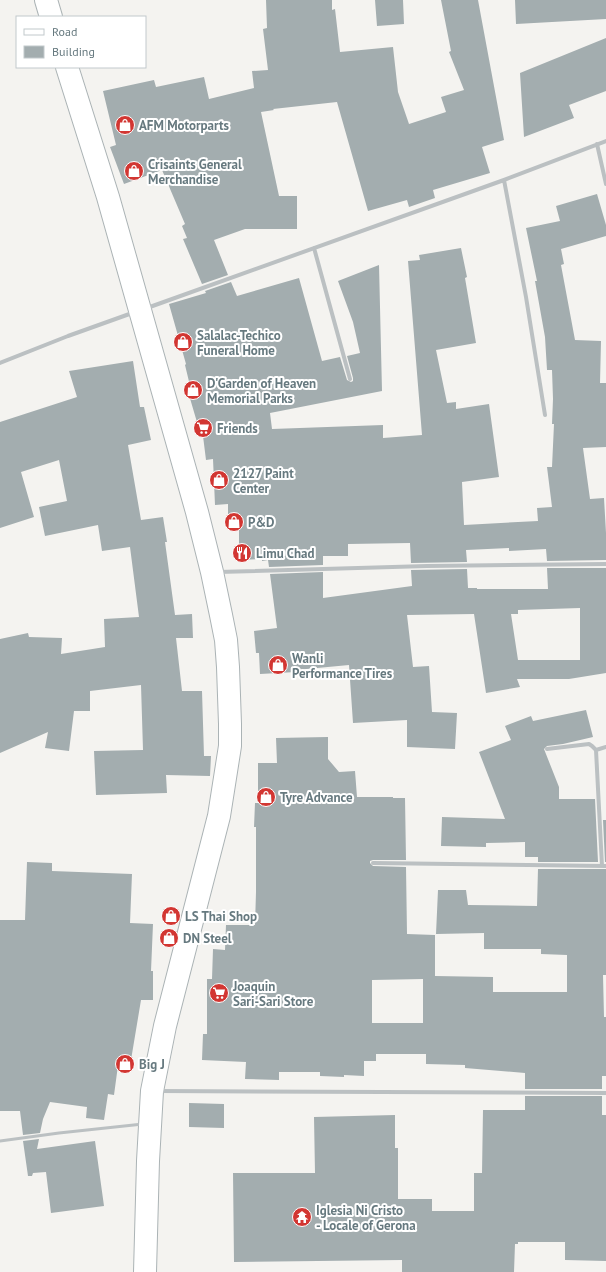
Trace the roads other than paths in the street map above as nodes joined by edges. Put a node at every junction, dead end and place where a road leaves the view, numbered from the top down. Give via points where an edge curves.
1 (46, 0) edge
2 (51, 16) edge
3 (67, 68) edge
4 (606, 141) edge
5 (597, 144) junction
6 (504, 180) junction
7 (606, 184) edge
8 (314, 248) junction
9 (140, 310) junction
10 (0, 363) edge
11 (350, 379) dead end
12 (544, 415) dead end
13 (606, 564) edge
14 (212, 572) junction
15 (606, 747) edge
16 (547, 749) dead end
17 (596, 750) junction
18 (373, 863) dead end
19 (604, 866) edge
20 (152, 1091) junction
21 (606, 1093) edge
22 (150, 1123) junction
23 (0, 1141) edge
24 (145, 1272) edge

1 - 2 main road
3 - 9 main road
4 - 5 street
5 - 6 street
5 - 7 street
6 - 8 street
6 - 12 street via 526,297
8 - 9 street
8 - 11 street
9 - 10 street
9 - 14 main road
13 - 14 street
14 - 20 main road via 226,640 230,746 219,816 164,1026
15 - 17 street
16 - 17 street via 589,744
17 - 19 street
18 - 19 street
20 - 21 street
20 - 22 main road
22 - 23 lane
22 - 24 main road

